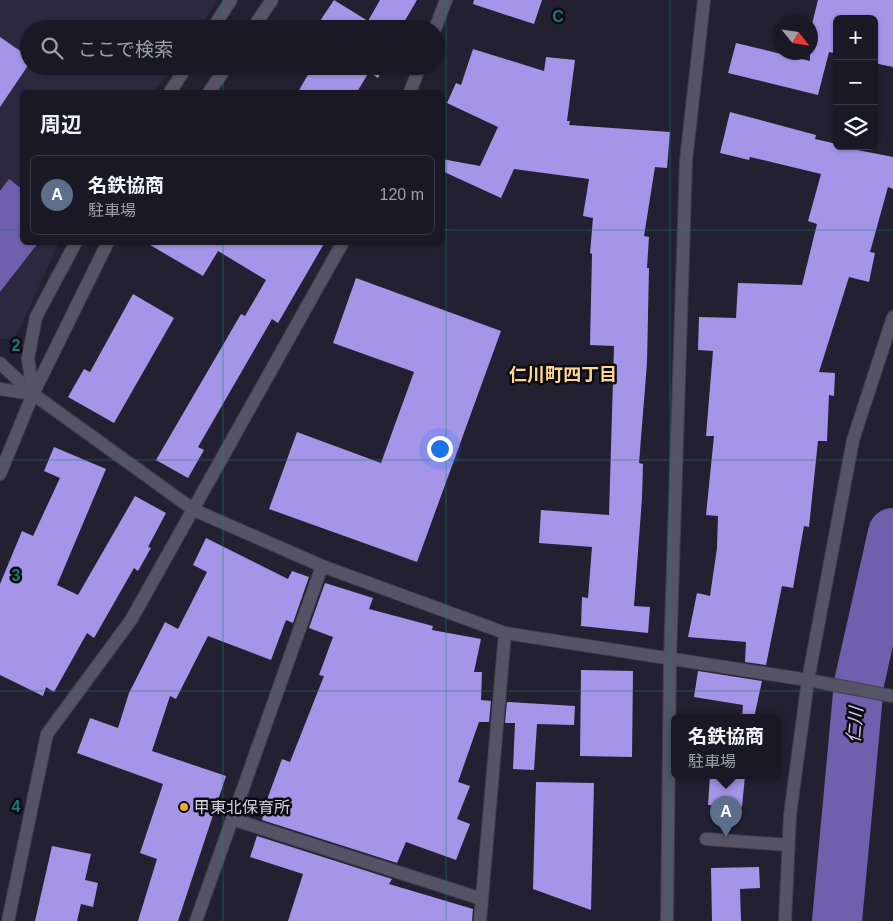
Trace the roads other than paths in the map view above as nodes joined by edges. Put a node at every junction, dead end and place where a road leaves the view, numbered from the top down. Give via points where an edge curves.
1 (232, 0) edge
2 (272, 0) edge
3 (446, 0) edge
4 (704, 0) edge
5 (218, 20) edge
6 (258, 20) edge
7 (438, 20) edge
8 (181, 75) edge
9 (221, 75) edge
10 (417, 75) edge
11 (171, 90) edge
12 (210, 90) edge
13 (411, 90) edge
14 (74, 245) edge
15 (107, 245) edge
16 (341, 245) edge
17 (893, 317) edge
18 (0, 363) edge
19 (0, 389) edge
20 (33, 394) junction
21 (0, 474) edge
22 (194, 510) junction
23 (322, 566) junction
24 (505, 633) junction
25 (670, 658) junction
26 (808, 680) junction
27 (893, 696) edge
28 (232, 819) junction
29 (706, 840) dead end
30 (788, 846) junction
31 (482, 899) junction
32 (8, 921) edge
33 (196, 921) edge
34 (480, 921) edge
35 (667, 921) edge
36 (785, 921) edge

1 - 5 street
2 - 6 street
3 - 7 street
4 - 25 street via 686,161
8 - 11 street
9 - 12 street
10 - 13 street
14 - 20 street via 36,317 28,358
15 - 20 street
16 - 22 street
17 - 26 street via 853,440
18 - 20 street
19 - 20 street
20 - 21 street
20 - 22 street
22 - 23 street
22 - 32 street via 131,620 47,734
23 - 24 street
23 - 28 street
24 - 25 street
24 - 31 street
25 - 26 street
25 - 35 street
26 - 27 street
26 - 30 street
28 - 31 street
28 - 33 street
29 - 30 street
30 - 36 street
31 - 34 street

